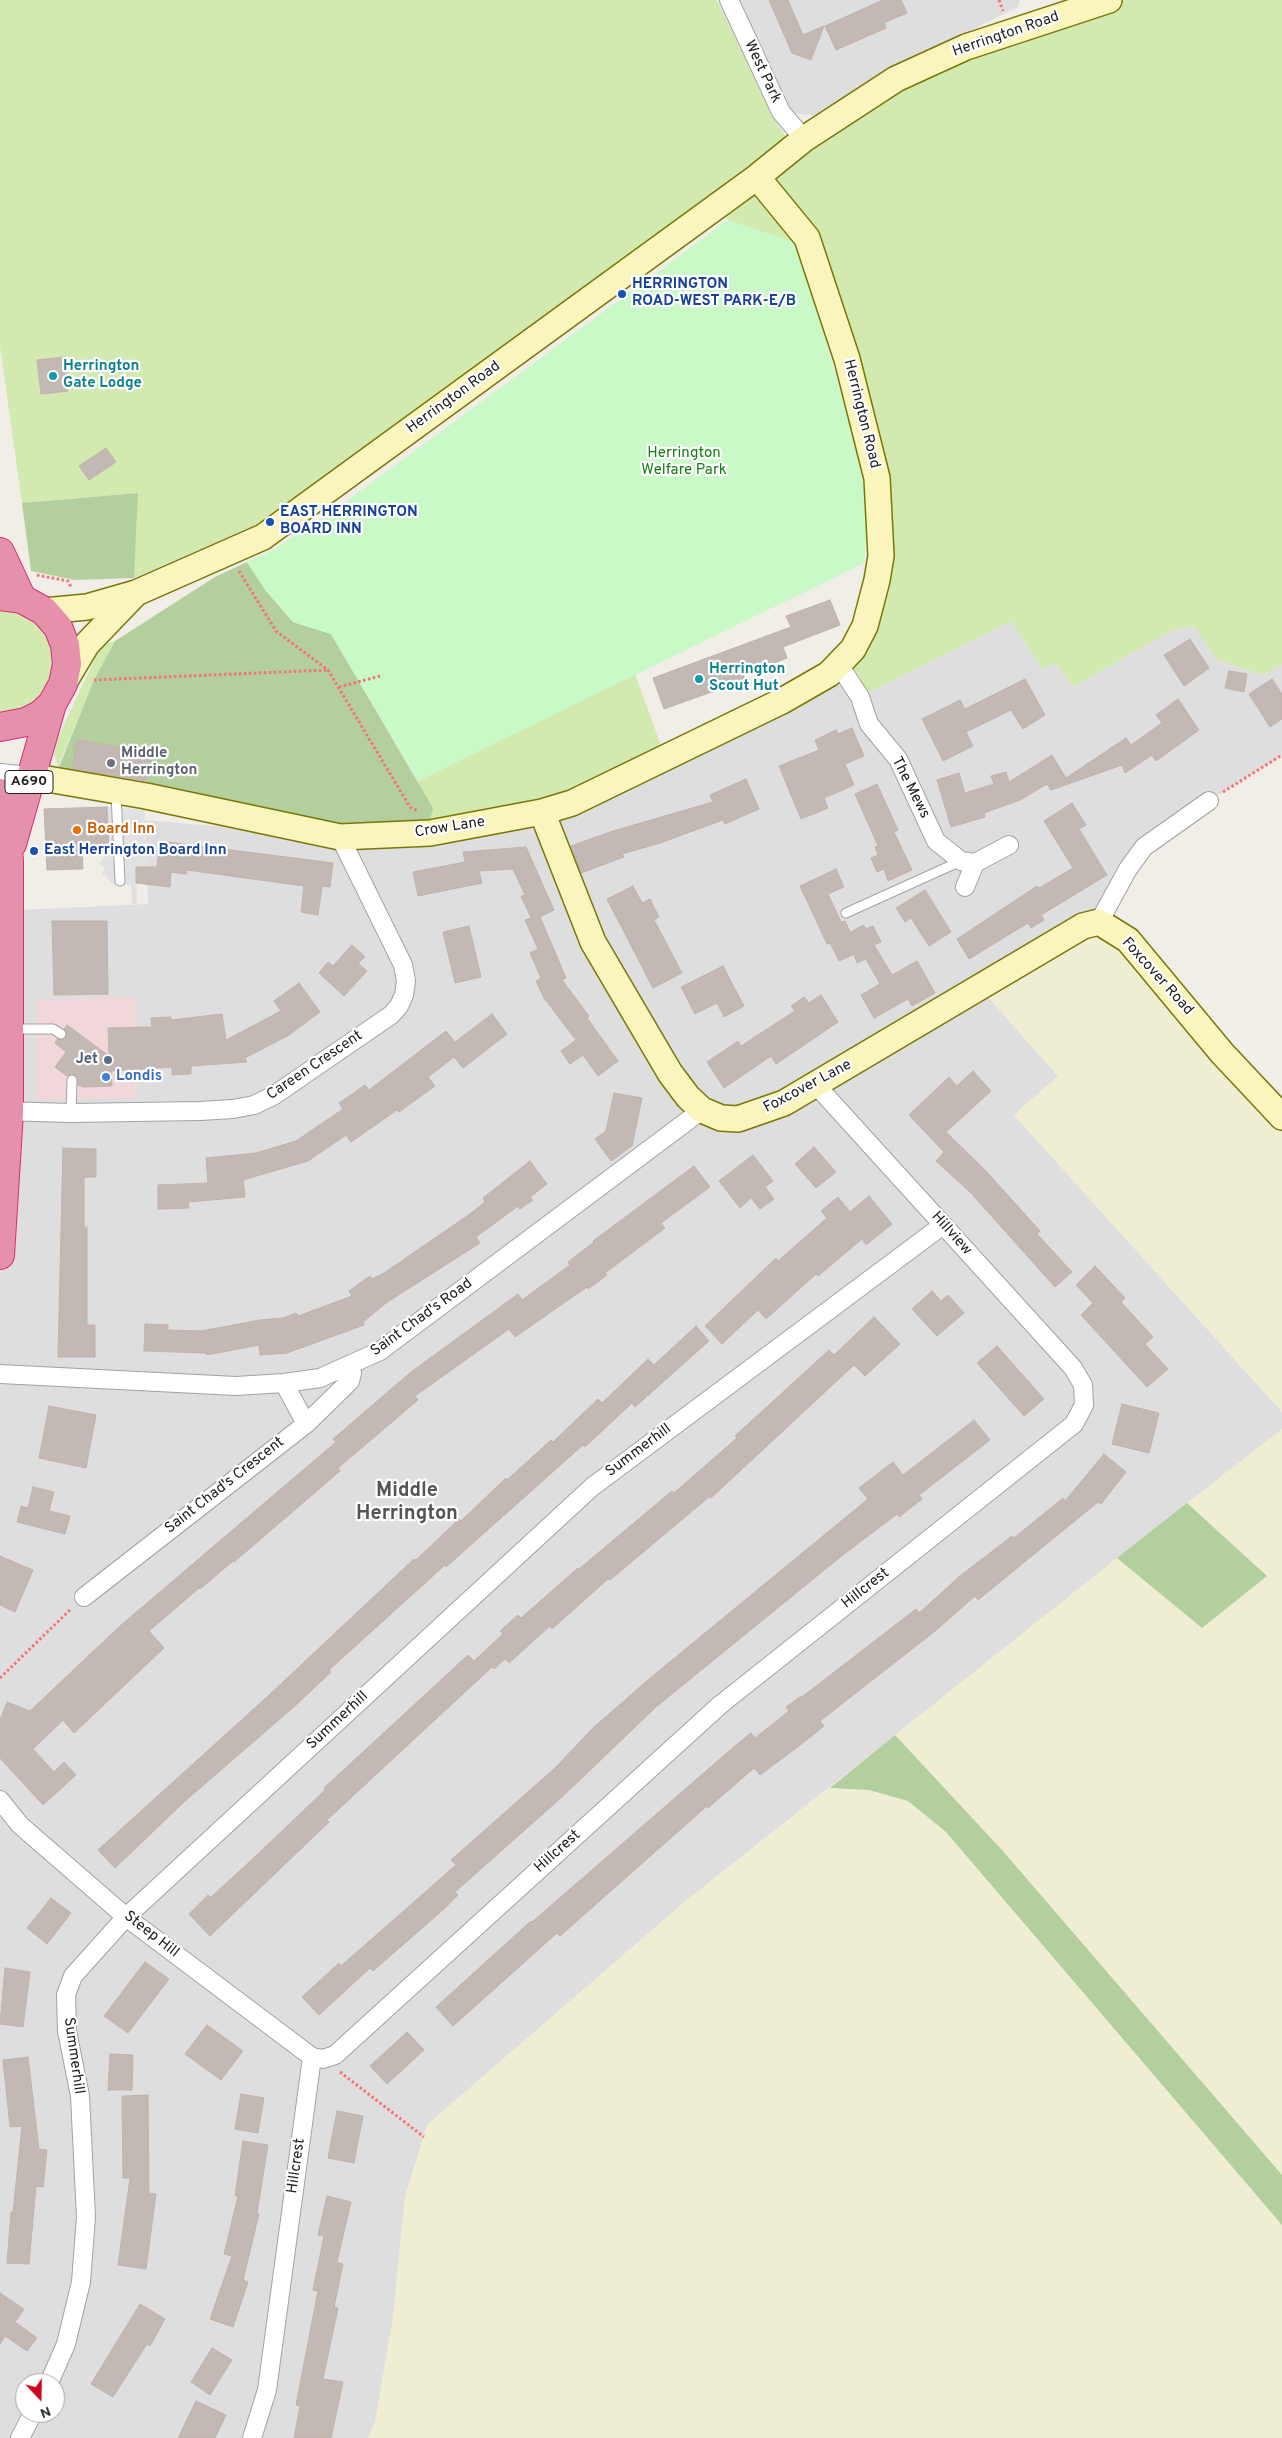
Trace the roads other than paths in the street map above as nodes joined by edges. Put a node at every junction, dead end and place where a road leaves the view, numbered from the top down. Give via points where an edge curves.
1 (729, 0) edge
2 (1109, 0) edge
3 (804, 138) junction
4 (757, 177) junction
5 (0, 552) edge
6 (136, 593) junction
7 (22, 602) edge
8 (839, 665) junction
9 (57, 694) junction
10 (0, 727) edge
11 (0, 773) edge
12 (30, 776) junction
13 (116, 792) junction
14 (0, 793) edge
15 (1209, 800) road end
16 (542, 812) junction
17 (340, 837) junction
18 (1009, 845) dead end
19 (8, 860) junction
20 (968, 862) junction
21 (120, 881) dead end
22 (965, 888) dead end
23 (846, 913) dead end
24 (1099, 922) junction
25 (10, 1029) junction
26 (61, 1034) dead end
27 (72, 1080) dead end
28 (816, 1085) junction
29 (702, 1110) junction
30 (4, 1111) edge
31 (71, 1113) junction
32 (1282, 1117) edge
33 (943, 1225) junction
34 (0, 1255) edge
35 (349, 1366) junction
36 (0, 1374) edge
37 (284, 1383) junction
38 (1083, 1385) joint
39 (306, 1424) junction
40 (84, 1597) road end
41 (0, 1800) edge
42 (126, 1917) junction
43 (318, 2058) junction
44 (53, 2373) edge
45 (28, 2423) edge
46 (20, 2438) edge
47 (252, 2438) edge

1 - 3 street, West Park via 781,112
2 - 3 street, Herrington Road via 966,47 896,79
3 - 4 street, Herrington Road
4 - 6 street, Herrington Road via 263,537
4 - 8 street, Herrington Road via 807,238 847,359 877,478 881,556 877,580 865,626 853,649
5 - 7 highway, A690
6 - 7 street, Herrington Road via 88,607
6 - 9 street, Herrington Road via 87,644
7 - 9 highway, A690 via 58,627 65,645 67,664
8 - 16 street, Crow Lane via 774,705 572,803
8 - 20 street, The Mews via 860,697 869,724 898,759 936,841
9 - 10 highway via 40,715 26,722
9 - 12 highway, A690
11 - 12 street
12 - 13 street, Crow Lane
12 - 19 highway, A690
13 - 17 street, Crow Lane
13 - 21 lane
14 - 19 highway, A690
15 - 24 street via 1144,847
16 - 17 street, Crow Lane via 430,833
16 - 29 street, Foxcover Lane via 593,942 670,1073
17 - 31 street, Careen Crescent via 402,965 406,981 404,995 391,1015 273,1096 254,1105 233,1110
18 - 20 street
19 - 25 highway, A690
20 - 22 street
20 - 23 lane
24 - 28 street, Foxcover Lane via 1083,926
24 - 32 street, Foxcover Road via 1128,940 1222,1053
25 - 26 lane via 53,1029
25 - 30 highway, A690
27 - 31 lane
28 - 29 street, Foxcover Lane via 784,1103 738,1119 721,1118
28 - 33 street, Hillview
29 - 35 street, Saint Chad's Road via 380,1351
30 - 31 street, Careen Crescent
30 - 34 highway, A690
33 - 38 street, Hillview via 1073,1368
33 - 42 street, Summerhill via 592,1486
35 - 37 street, Saint Chad's Road via 320,1378
35 - 39 street, Saint Chad's Crescent via 352,1373 350,1381
36 - 37 street, Saint Chad's Road via 236,1386
37 - 39 street
38 - 43 street, Hillcrest via 1084,1405 1074,1424 720,1705 335,2055
39 - 40 street, Saint Chad's Crescent
41 - 42 street, Steep Hill via 20,1825
42 - 43 street, Steep Hill
42 - 44 street, Summerhill via 73,1976 66,1995 67,2032 80,2096 86,2217 81,2282 66,2344
43 - 47 street, Hillcrest via 267,2390
45 - 46 street

